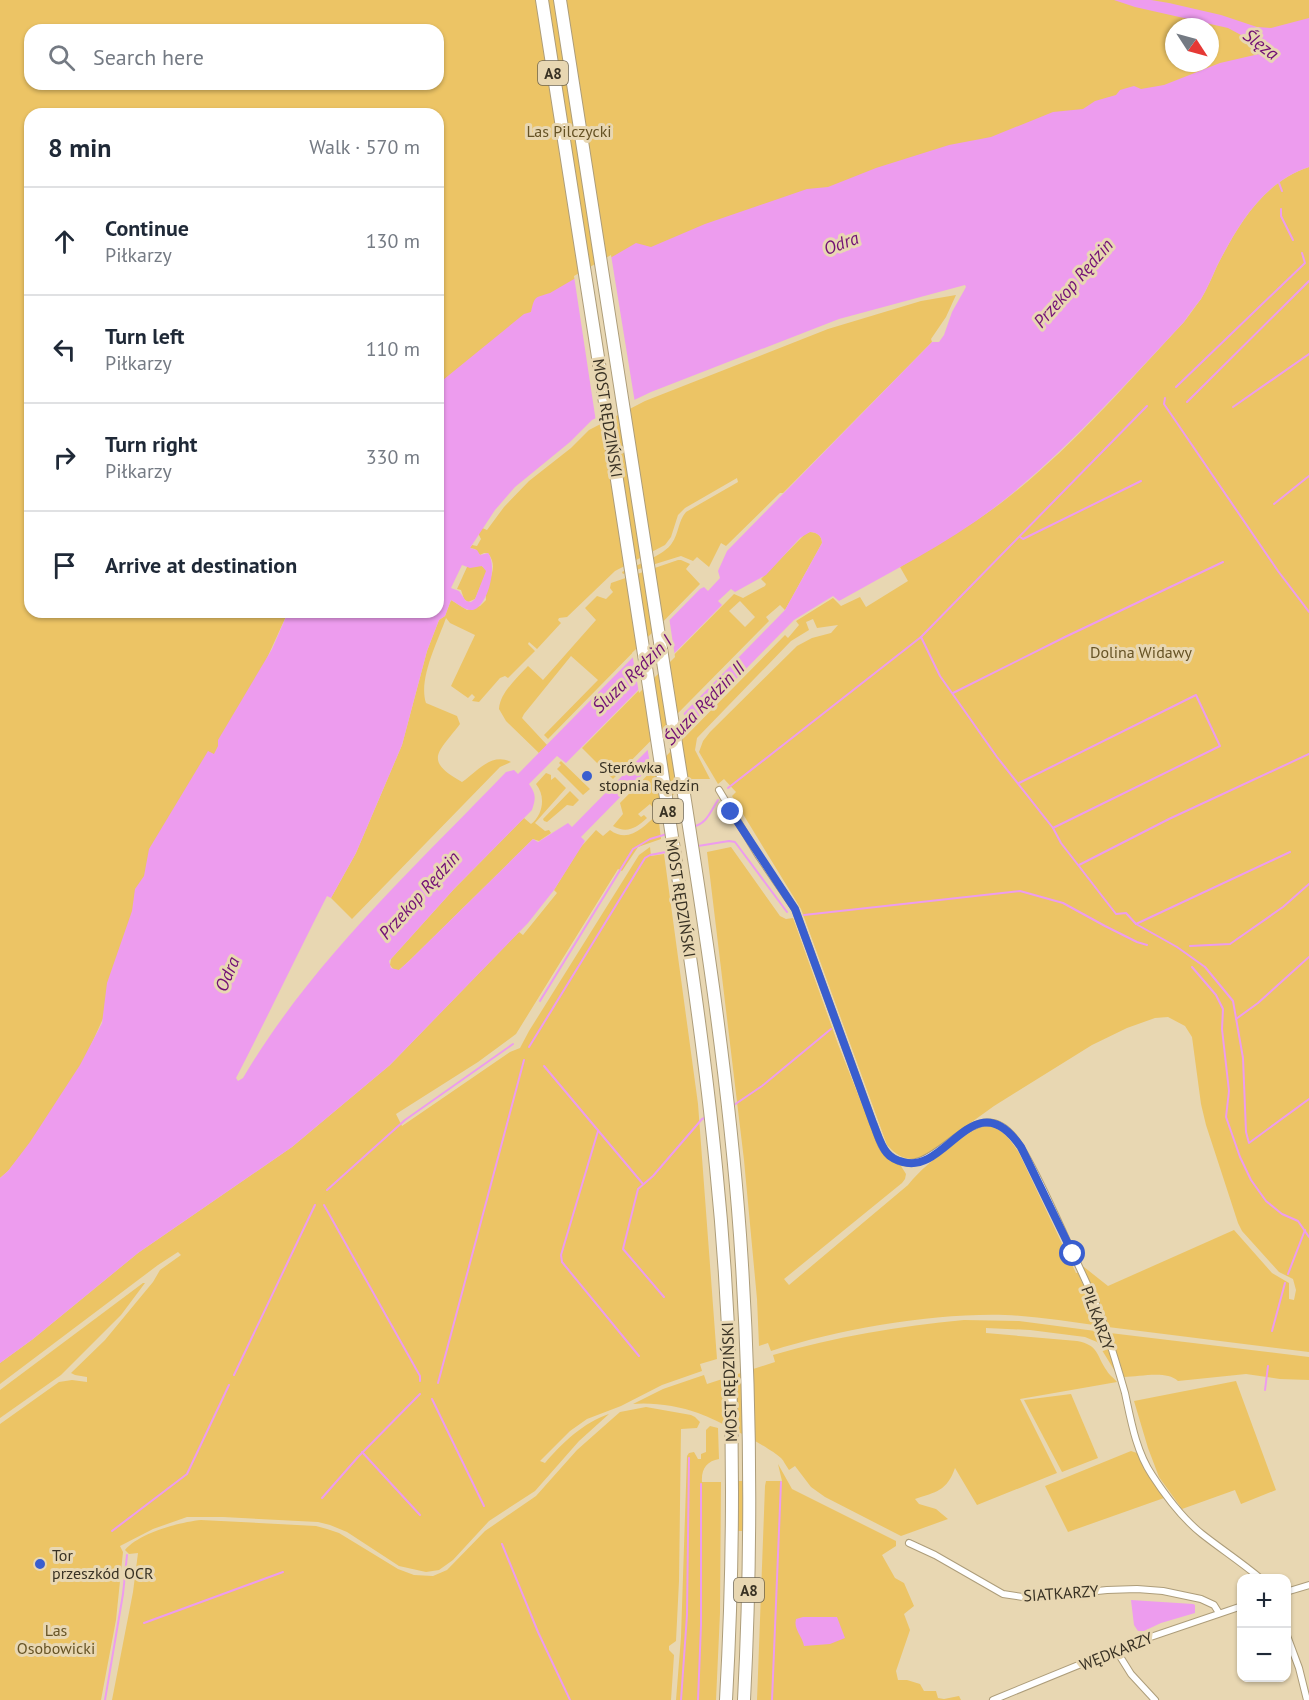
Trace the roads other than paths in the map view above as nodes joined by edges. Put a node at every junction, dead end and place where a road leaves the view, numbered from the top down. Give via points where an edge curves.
1 (542, 0) edge
2 (560, 0) edge
3 (719, 790) dead end
4 (909, 1543) dead end
5 (1255, 1574) edge
6 (1309, 1585) edge
7 (1291, 1591) edge
8 (1237, 1608) edge
9 (1219, 1613) junction
10 (1291, 1645) edge
11 (1116, 1650) junction
12 (726, 1700) edge
13 (744, 1700) edge
14 (993, 1700) edge
15 (1155, 1700) edge
16 (1307, 1700) edge

1 - 12 highway, MOST RĘDZIŃSKI / A8 via 691,962 716,1167 732,1481
2 - 13 highway, MOST RĘDZIŃSKI / A8 via 711,976 732,1150 745,1318 749,1480
3 - 5 street, PIŁKARZY via 795,909 888,1155 913,1164 923,1161 976,1125 998,1125 1011,1133 1099,1312 1138,1445 1151,1474 1191,1525
4 - 9 street, SIATKARZY via 1003,1594 1029,1598 1107,1590 1163,1591 1201,1599 1214,1605
6 - 7 street
8 - 9 street, WĘDKARZY
9 - 11 street, WĘDKARZY
10 - 16 street
11 - 14 street, WĘDKARZY
11 - 15 street

